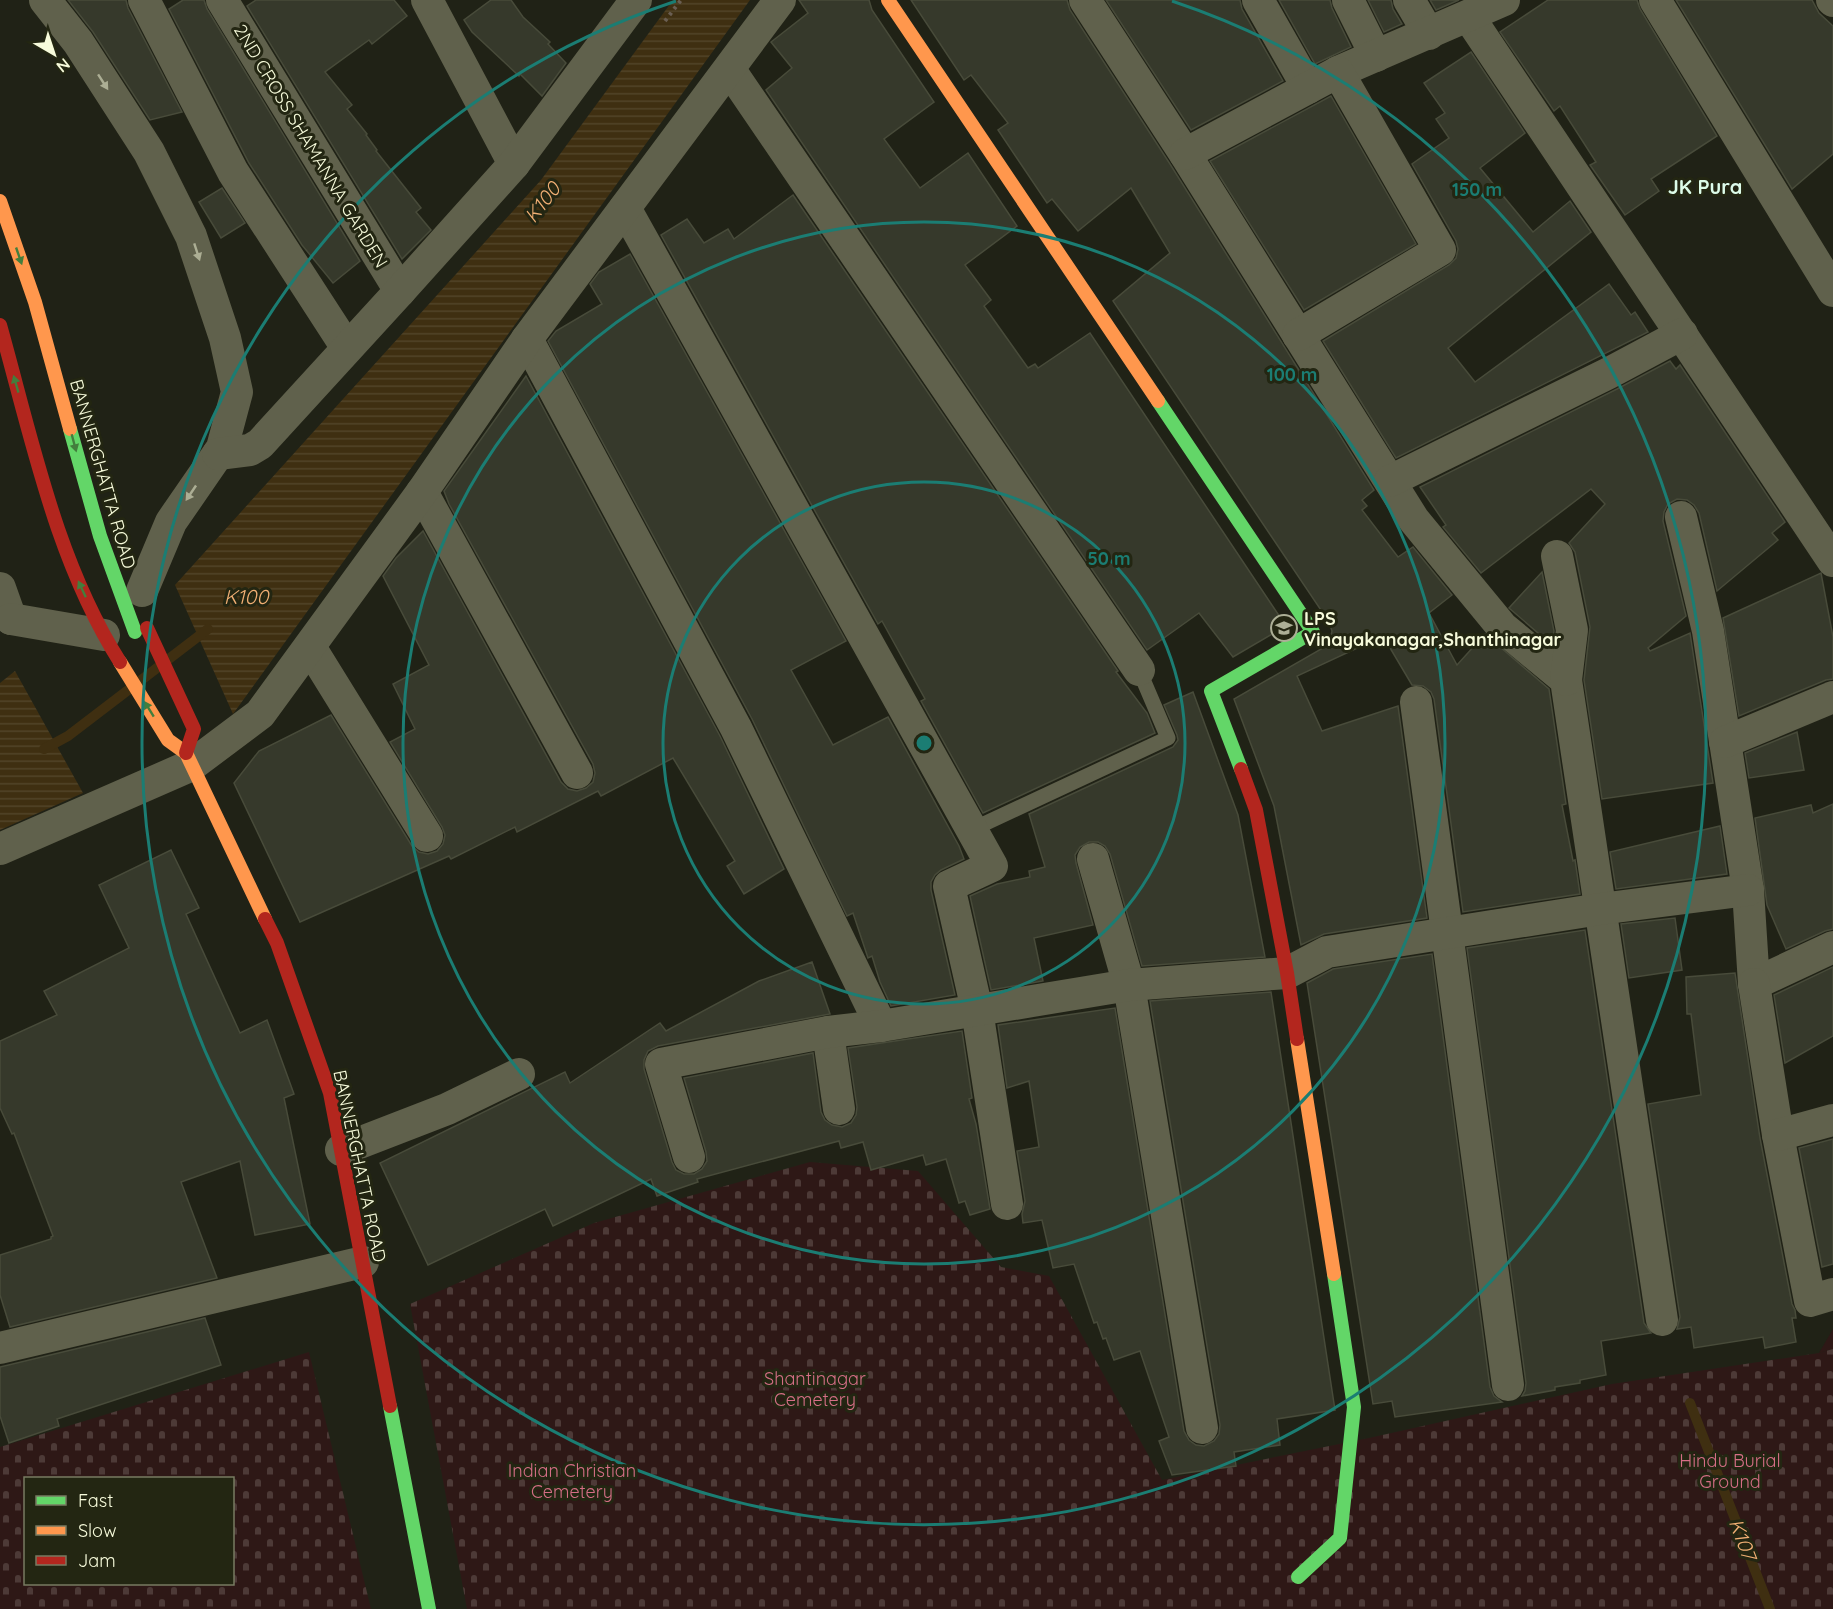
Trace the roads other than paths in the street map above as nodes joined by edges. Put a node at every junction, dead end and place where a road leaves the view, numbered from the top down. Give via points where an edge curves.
1 (45, 0) edge
2 (144, 0) edge
3 (222, 0) edge
4 (427, 0) edge
5 (780, 0) edge
6 (888, 0) edge
7 (1084, 0) edge
8 (1257, 0) edge
9 (1348, 0) edge
10 (1409, 0) edge
11 (1504, 0) edge
12 (1655, 0) edge
13 (629, 3) edge
14 (1469, 17) junction
15 (1429, 34) junction
16 (1376, 56) junction
17 (730, 70) junction
18 (1338, 72) junction
19 (1308, 88) junction
20 (1185, 154) junction
21 (514, 164) junction
22 (0, 201) edge
23 (625, 208) junction
24 (400, 291) junction
25 (1833, 291) edge
26 (0, 325) edge
27 (1682, 334) junction
28 (1298, 335) junction
29 (527, 339) junction
30 (347, 348) junction
31 (218, 454) junction
32 (1390, 481) junction
33 (422, 492) junction
34 (1681, 517) dead end
35 (1557, 556) dead end
36 (1833, 561) edge
37 (0, 588) edge
38 (143, 601) joint
39 (5, 624) edge
40 (141, 630) junction
41 (105, 638) junction
42 (310, 647) junction
43 (1139, 670) joint
44 (1566, 680) junction
45 (1833, 697) edge
46 (1416, 702) dead end
47 (1725, 742) junction
48 (189, 759) junction
49 (577, 773) dead end
50 (971, 830) junction
51 (427, 836) dead end
52 (0, 849) edge
53 (1093, 859) dead end
54 (1748, 890) junction
55 (1600, 909) junction
56 (1448, 933) junction
57 (1833, 947) edge
58 (1287, 973) junction
59 (1754, 984) junction
60 (1130, 985) junction
61 (977, 1010) junction
62 (881, 1026) junction
63 (828, 1032) junction
64 (519, 1074) dead end
65 (839, 1109) dead end
66 (1833, 1120) edge
67 (1778, 1135) junction
68 (341, 1150) junction
69 (689, 1157) dead end
70 (1007, 1204) dead end
71 (363, 1262) junction
72 (1833, 1294) edge
73 (1662, 1320) dead end
74 (0, 1348) edge
75 (1508, 1384) dead end
76 (1202, 1428) dead end
77 (1298, 1577) dead end
78 (429, 1609) edge

1 -> 31 street via 78,42 149,152 191,236 225,338 237,392
2 - 30 street via 233,172
3 - 24 street, 2ND CROSS SHAMANNA GARDEN
4 - 21 street
5 - 17 street
6 - 58 main road via 1313,632 1211,691 1256,810
7 - 20 street
8 - 19 street
9 - 16 street
10 - 15 street
11 - 14 street
12 - 25 street
13 - 21 street
14 - 15 street
14 - 27 street
15 - 16 street
16 - 18 street
17 - 23 street
17 - 43 street
18 - 19 street
18 - 28 street via 1440,250
19 - 20 street
20 - 28 street
21 - 24 street
22 -> 40 main road, BANNERGHATTA ROAD via 36,302 100,536
23 - 29 street
23 - 50 street
24 - 30 street
41 -> 26 main road via 76,578 50,503
27 - 32 street
27 - 36 street
28 - 32 street
29 - 33 street
29 - 62 street via 736,728
30 - 31 street via 260,444 250,450
31 -> 38 street via 171,522
32 - 44 street via 1414,520 1502,627
33 - 42 street
33 - 49 street
34 - 47 street via 1708,631
35 - 44 street via 1572,630
37 - 39 street
38 - 40 main road, BANNERGHATTA ROAD
39 - 41 street
40 - 48 main road, BANNERGHATTA ROAD, bridge via 194,729
48 -> 41 main road via 168,740
42 - 48 street via 260,714
42 - 51 street
43 - 50 lane via 1168,738
44 - 55 street
45 - 47 street
46 - 56 street
47 - 54 street
48 - 52 street
48 - 68 main road, BANNERGHATTA ROAD via 278,943 330,1094
50 - 61 street via 992,866 950,886
53 - 60 street
54 - 55 street
54 - 59 street
55 - 56 street
55 - 73 street
56 - 58 street via 1327,952
56 - 75 street
57 - 59 street
58 - 60 street
58 - 77 main road via 1354,1407 1340,1538
59 - 67 street
60 - 61 street
60 - 76 street
61 - 62 street
61 - 70 street
62 - 63 street
63 - 65 street
63 - 69 street via 661,1064
64 - 68 street via 447,1109
66 - 67 street
67 - 72 street via 1810,1301
68 - 71 main road, BANNERGHATTA ROAD
71 - 74 street
71 - 78 main road, BANNERGHATTA ROAD

